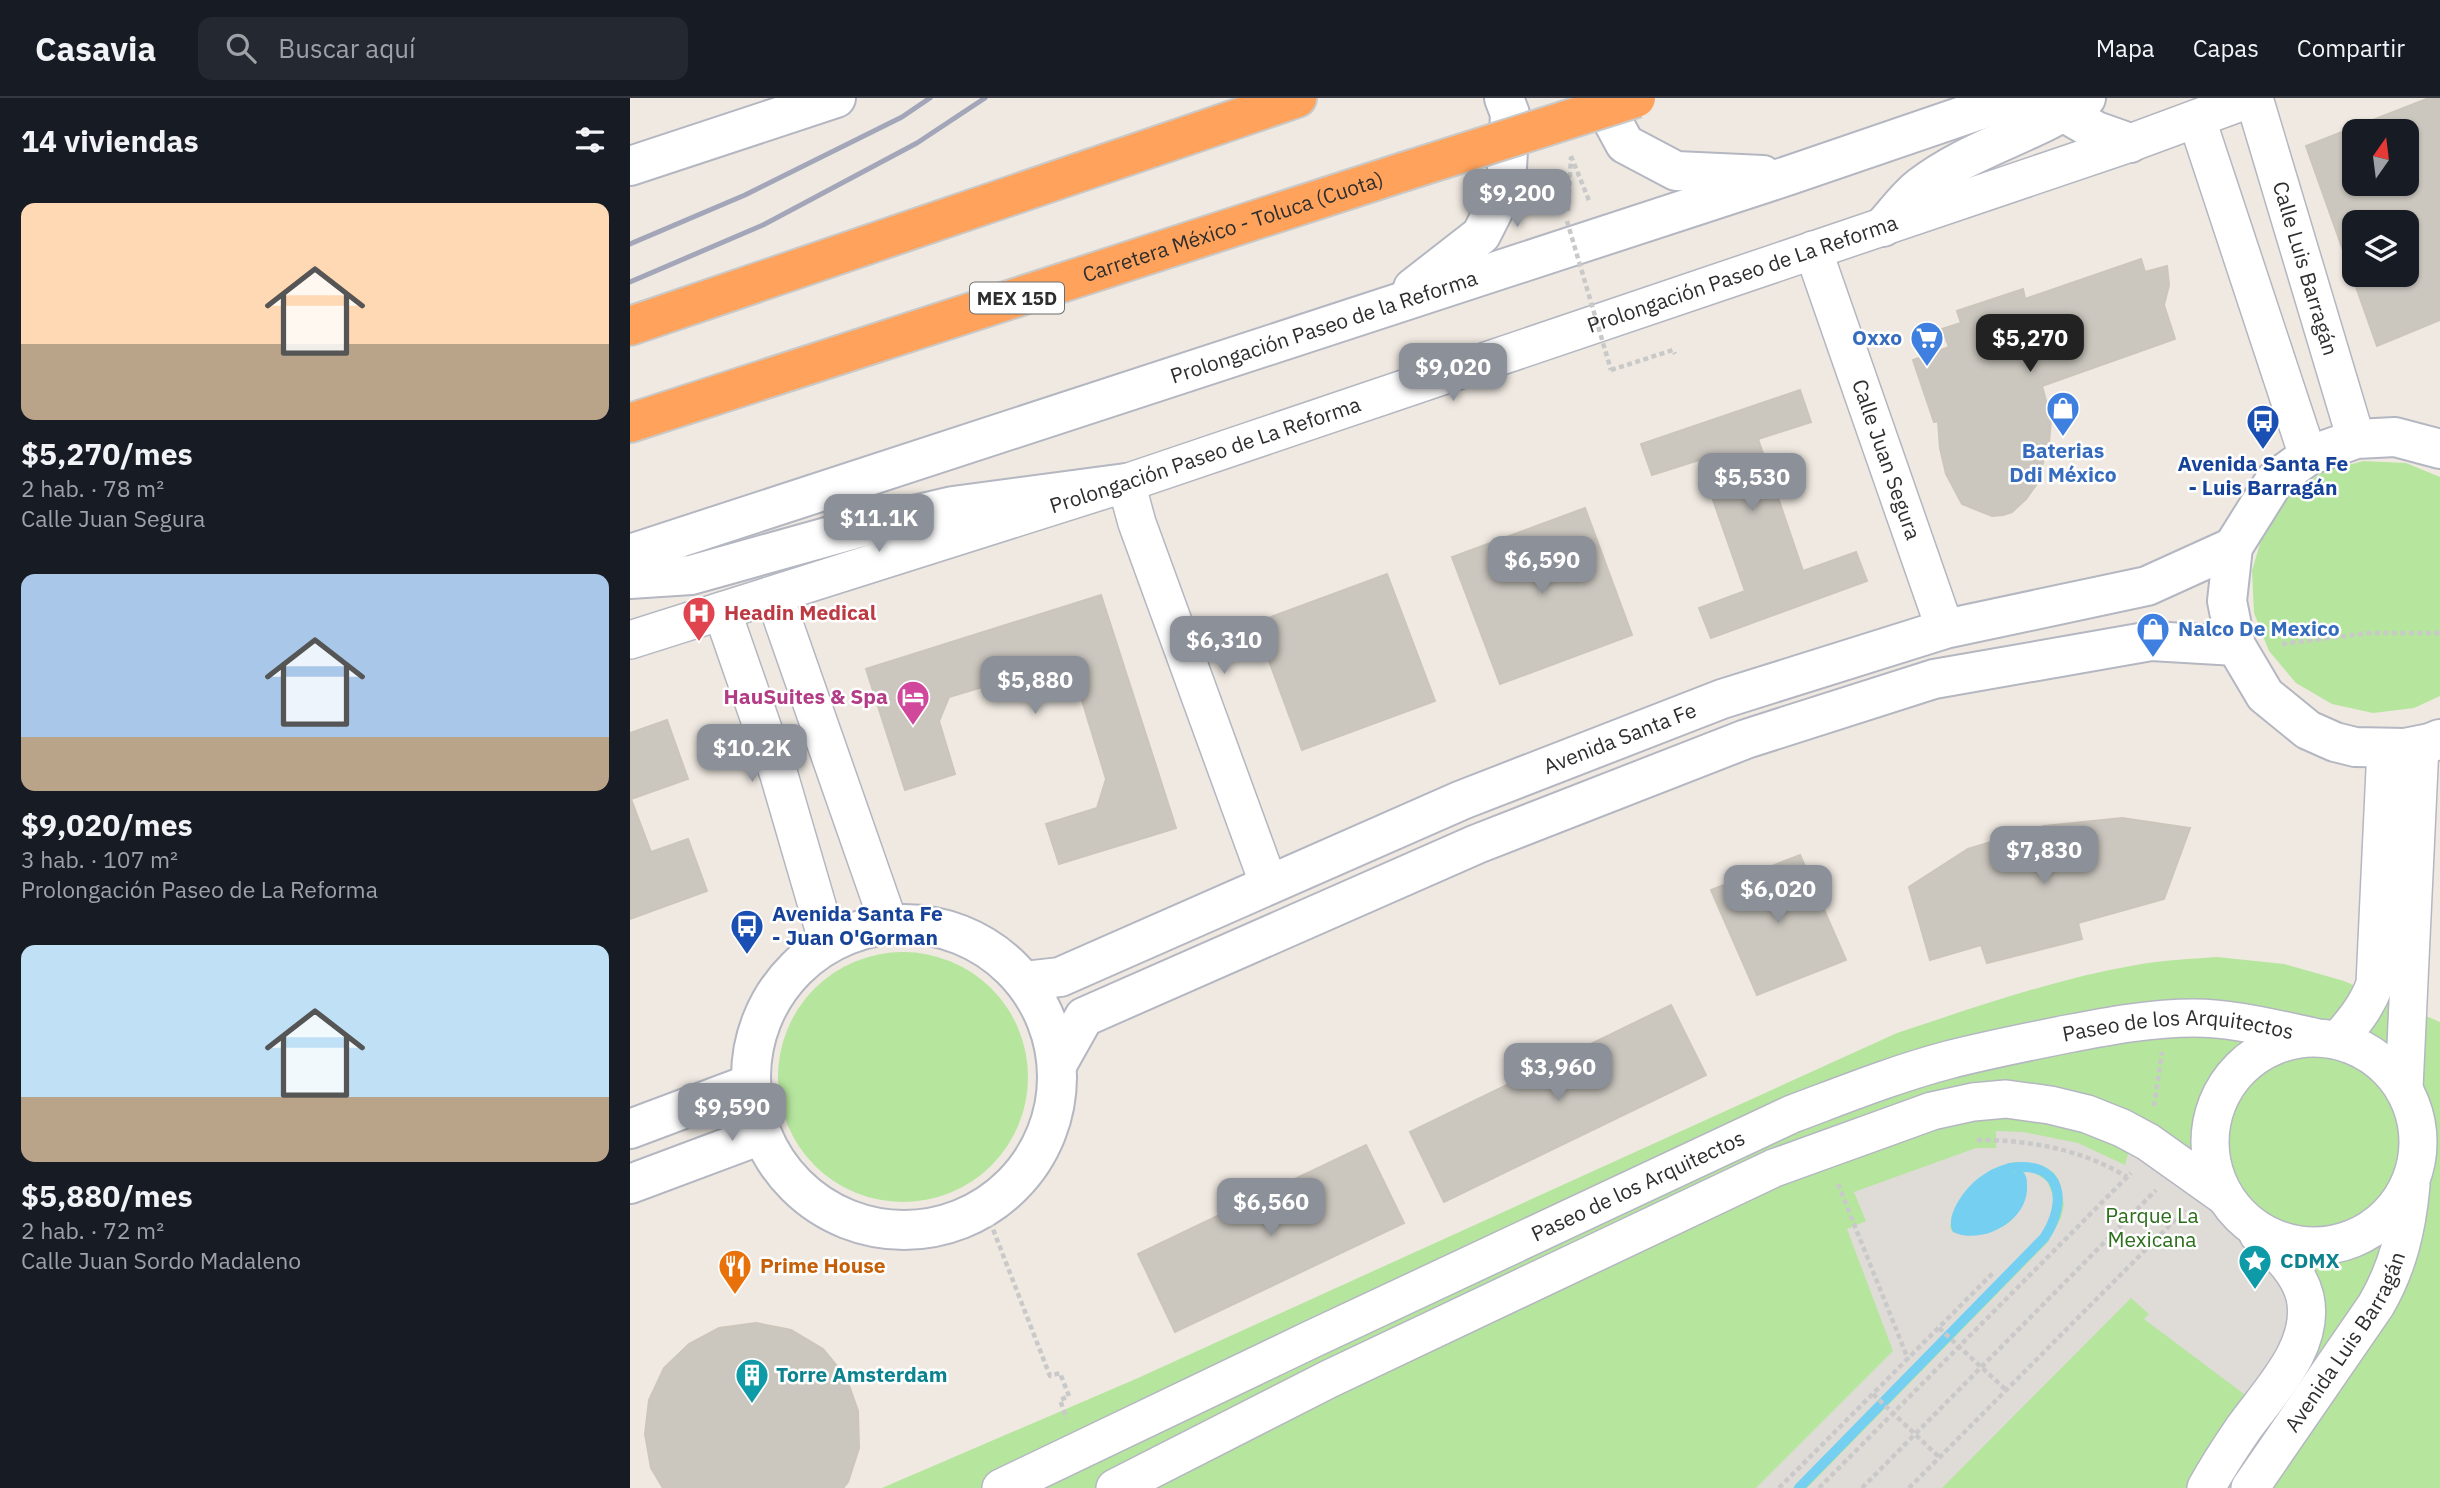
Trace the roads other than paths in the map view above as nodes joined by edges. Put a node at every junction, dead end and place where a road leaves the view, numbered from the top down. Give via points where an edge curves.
1 (836, 98) edge
2 (1297, 98) edge
3 (1504, 98) edge
4 (1600, 98) edge
5 (1636, 98) edge
6 (2015, 98) edge
7 (2253, 98) edge
8 (2063, 103) edge
9 (2197, 120) junction
10 (2130, 143) junction
11 (630, 166) edge
12 (1787, 176) junction
13 (1883, 227) junction
14 (1813, 250) junction
15 (1392, 305) junction
16 (630, 326) edge
17 (630, 423) edge
18 (2356, 439) junction
19 (2440, 449) edge
20 (2308, 456) junction
21 (1126, 483) junction
22 (2233, 547) junction
23 (630, 554) edge
24 (630, 579) edge
25 (774, 595) junction
26 (722, 611) junction
27 (1945, 629) junction
28 (630, 640) edge
29 (2236, 646) junction
30 (2416, 744) edge
31 (1269, 885) junction
32 (889, 924) junction
33 (828, 943) junction
34 (1025, 981) junction
35 (2326, 1038) junction
36 (1057, 1065) junction
37 (750, 1084) junction
38 (2404, 1087) junction
39 (630, 1129) edge
40 (761, 1135) junction
41 (2412, 1182) junction
42 (630, 1184) edge
43 (2235, 1209) junction
44 (1310, 1340) junction
45 (1329, 1379) junction
46 (1001, 1488) edge
47 (1115, 1488) edge
48 (2206, 1488) edge
49 (2250, 1488) edge

1 - 11 street
2 - 16 highway
3 - 15 street via 1510,114 1506,186 1481,235
4 - 12 street via 1625,144 1676,171
5 - 17 highway, Carretera México - Toluca (Cuota) / MEX 15D, bridge
6 - 12 street, Prolongación Paseo de la Reforma
7 - 9 street, Prolongación Paseo de La Reforma
7 - 18 street, Calle Luis Barragán
8 - 10 street via 2096,131
8 - 13 street via 1918,188
9 - 10 street, Prolongación Paseo de La Reforma
9 - 20 street
10 - 13 street, Prolongación Paseo de La Reforma
12 - 15 street, Prolongación Paseo de la Reforma
13 - 14 street, Prolongación Paseo de La Reforma
14 - 21 street, Prolongación Paseo de La Reforma
14 - 27 street, Calle Juan Segura
15 - 23 street, Prolongación Paseo de la Reforma
18 - 19 street via 2395,437
18 - 20 street
20 - 22 street via 2275,480
21 - 24 street via 953,506 691,575
21 - 25 street, Prolongación Paseo de La Reforma
21 - 31 street
22 - 27 street, Avenida Santa Fe via 2147,586
22 - 29 street via 2227,601
25 - 26 street, Prolongación Paseo de La Reforma
25 - 32 street
26 - 28 street, Prolongación Paseo de La Reforma
26 - 33 street via 779,775
27 - 31 street, Avenida Santa Fe via 1722,699 1462,800
29 - 30 street via 2265,695 2308,730 2355,747
29 - 36 street via 2151,641 1934,679 1746,739 1477,844 1084,1017
30 - 35 street via 2375,984 2358,1018
30 - 38 street
31 - 34 street, Avenida Santa Fe via 1060,976
32 - 33 street via 857,930
32 - 34 street via 940,928 987,948
33 - 37 street via 794,969 768,1002 753,1042
34 - 36 street via 1048,1021
35 - 38 street via 2364,1050 2387,1066
35 - 43 street via 2290,1039 2260,1052 2234,1073 2217,1101 2209,1133 2212,1166
35 - 44 street, Paseo de los Arquitectos via 2241,1022 2166,1019 1946,1060 1792,1114
36 - 40 street via 1054,1113 1035,1157 1004,1194 963,1219 916,1230 868,1226 823,1208 786,1176
37 - 39 street
37 - 40 street
38 - 41 street via 2417,1118 2419,1151
40 - 42 street
41 - 43 street via 2394,1210 2369,1231 2339,1243 2306,1246 2274,1238
41 - 49 street, Avenida Luis Barragán via 2391,1281
43 - 45 street, Paseo de los Arquitectos via 2148,1142 2122,1128 2050,1105 2006,1099 1973,1102 1920,1115 1774,1168
43 - 48 street, Avenida Luis Barragán via 2297,1278 2305,1297 2306,1317 2295,1355
44 - 45 street
44 - 46 street, Paseo de los Arquitectos
45 - 47 street, Paseo de los Arquitectos

